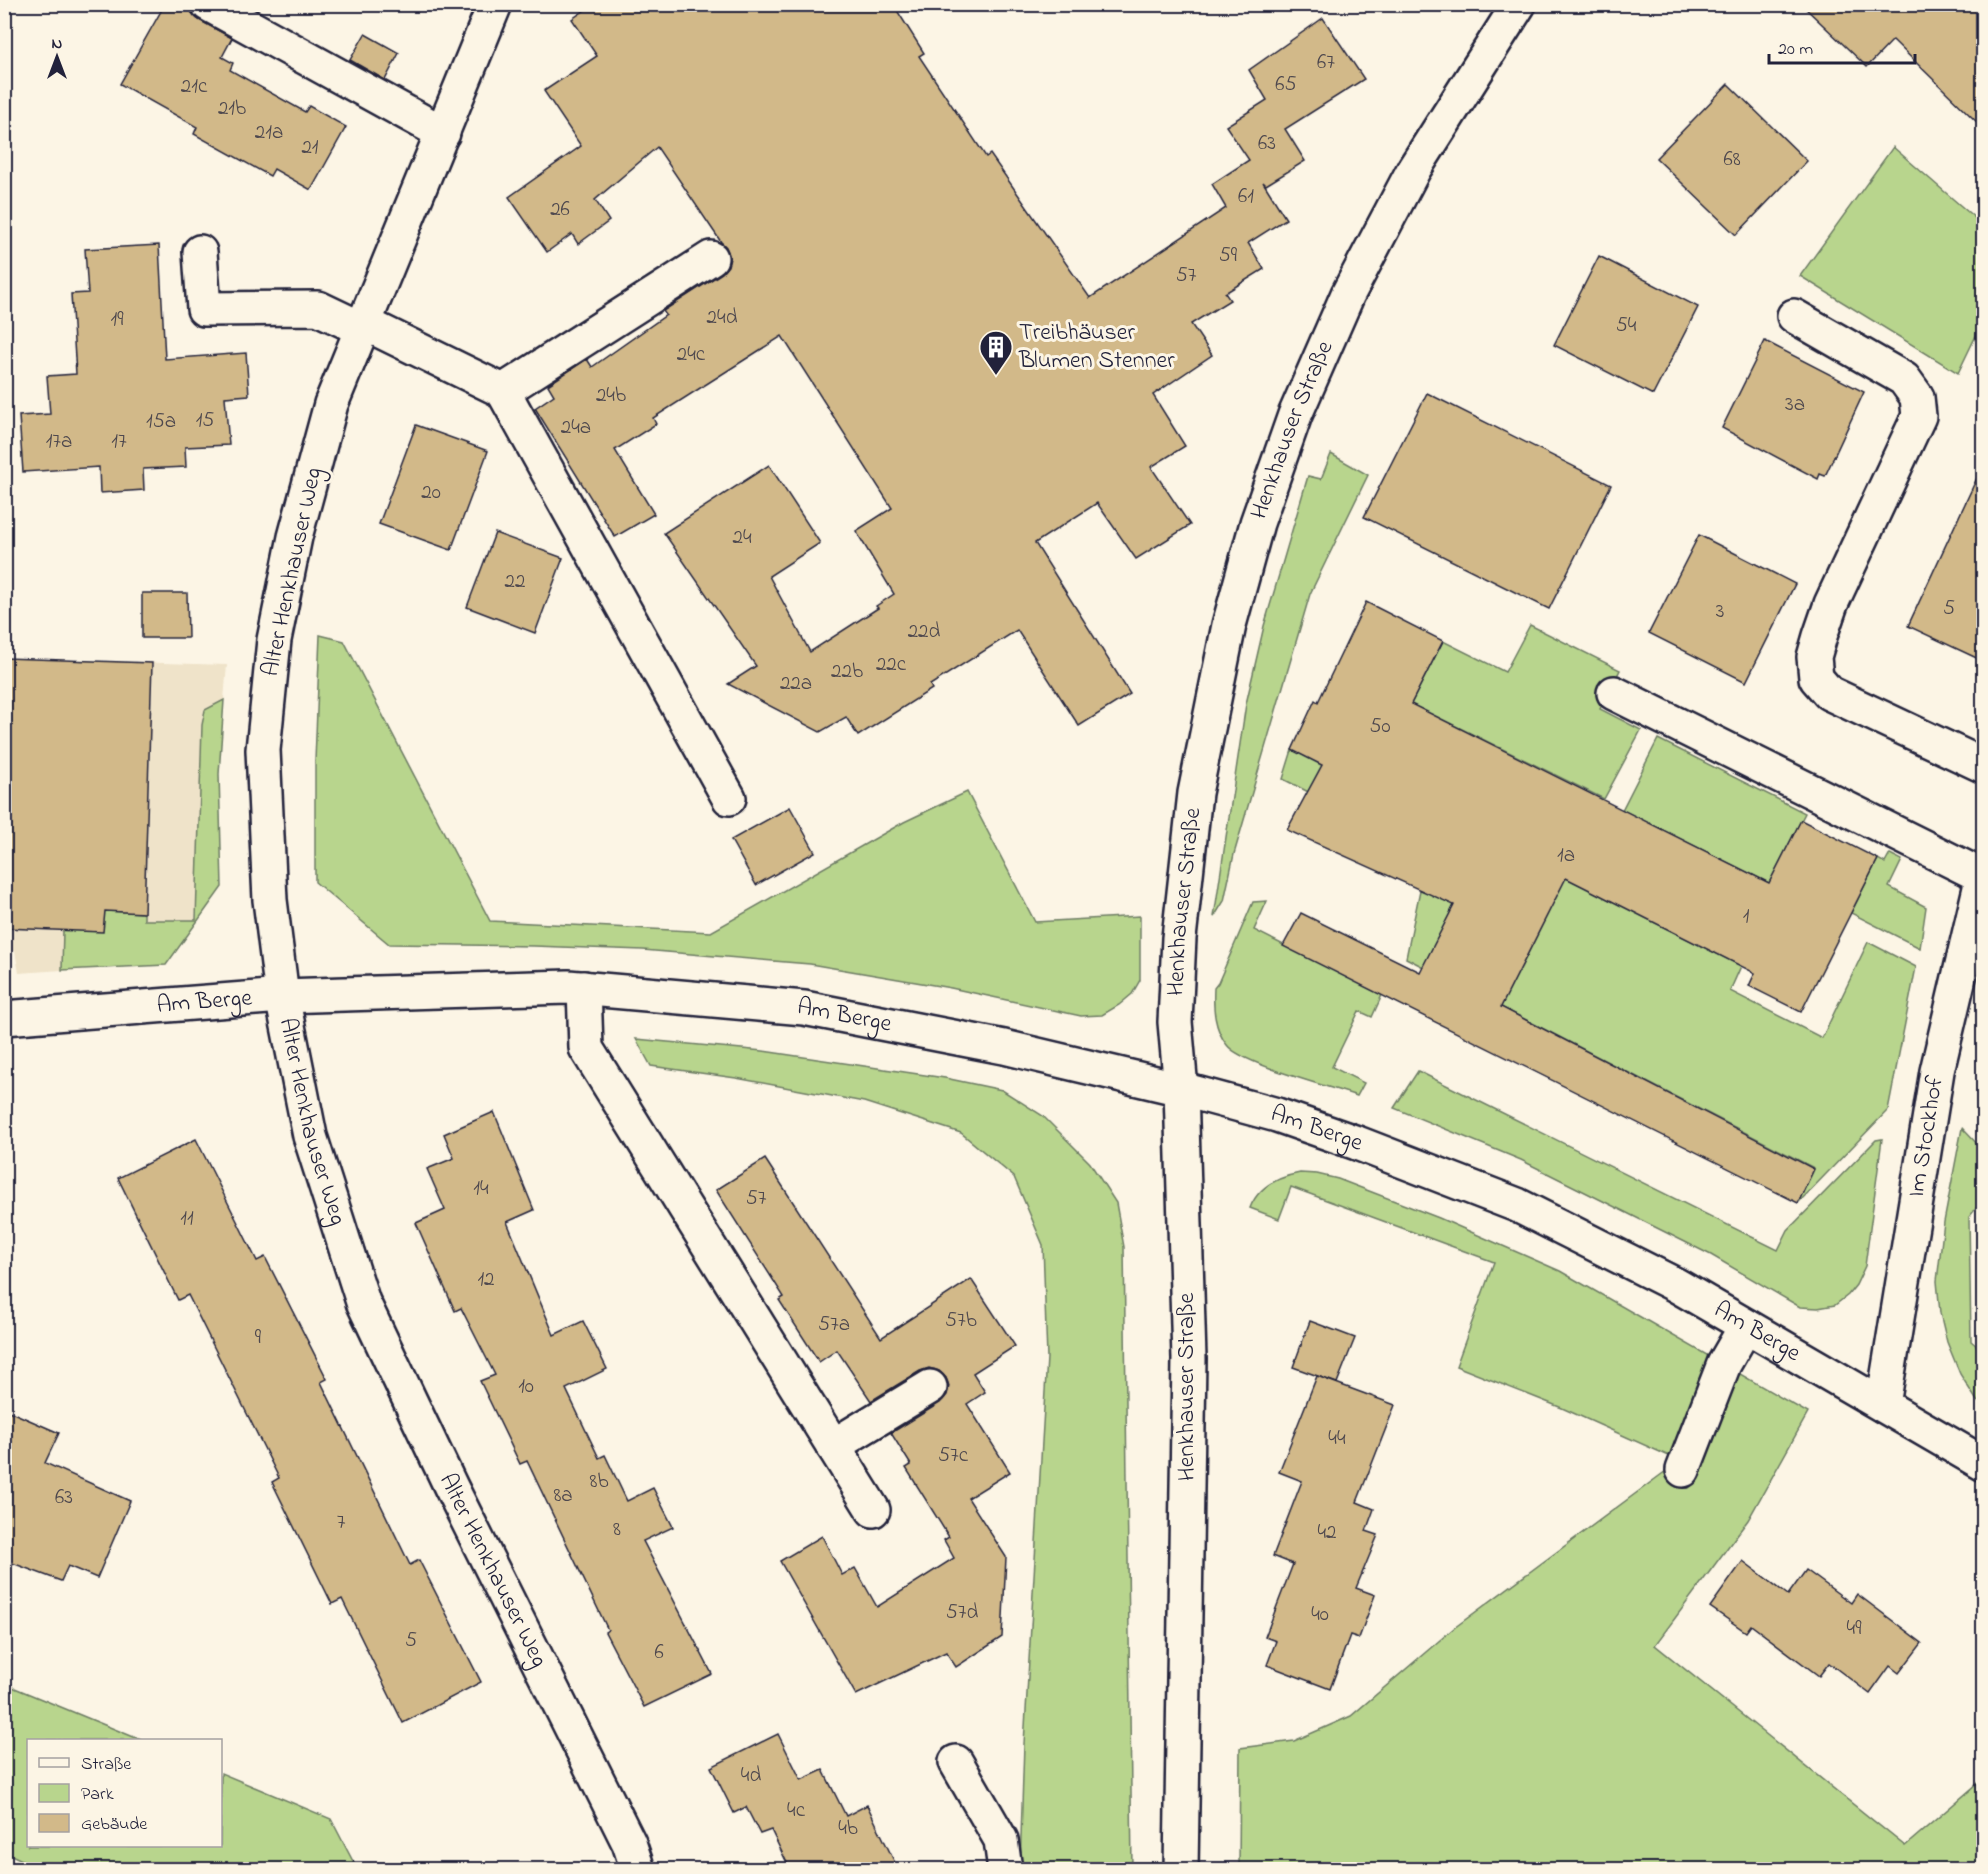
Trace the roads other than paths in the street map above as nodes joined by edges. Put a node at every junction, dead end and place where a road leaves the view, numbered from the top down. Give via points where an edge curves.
1 (208, 4) edge
2 (495, 4) edge
3 (1519, 4) edge
4 (443, 133) junction
5 (200, 252) dead end
6 (711, 258) dead end
7 (1794, 316) dead end
8 (363, 326) junction
9 (503, 391) junction
10 (1614, 693) dead end
11 (1983, 766) edge
12 (729, 798) dead end
13 (1983, 873) edge
14 (584, 988) junction
15 (282, 996) junction
16 (4, 1018) edge
17 (1181, 1089) junction
18 (1746, 1326) junction
19 (930, 1387) dead end
20 (1883, 1405) junction
21 (833, 1446) junction
22 (1983, 1464) edge
23 (1683, 1470) dead end
24 (873, 1510) dead end
25 (956, 1762) dead end
26 (638, 1869) edge
27 (1005, 1869) edge
28 (1181, 1869) edge

1 - 4 street
2 - 4 street, Alter Henkhauser Weg
3 - 17 street, Henkhauser Straße via 1414,169 1348,294 1295,415 1257,523 1229,625 1195,793 1177,974 1175,1022
4 - 8 street, Alter Henkhauser Weg
5 - 8 street via 204,309 318,308
6 - 9 street
7 - 11 street via 1904,379 1917,397 1919,416 1831,604 1814,657 1816,678 1829,693
8 - 9 street
8 - 15 street, Alter Henkhauser Weg via 331,404 295,537 274,640 263,750 270,900
9 - 12 street
10 - 13 street
13 - 20 street, Im Stockhof via 1937,1071
14 - 15 street, Am Berge
14 - 17 street, Am Berge via 804,1008 1004,1047
14 - 21 street via 586,1048
15 - 16 street, Am Berge
15 - 26 street, Alter Henkhauser Weg via 310,1136 363,1302 629,1843
17 - 18 street, Am Berge via 1277,1115 1517,1205 1676,1285
17 - 28 street, Henkhauser Straße via 1189,1359
18 - 20 street, Am Berge
18 - 23 street via 1724,1364
19 - 21 street
20 - 22 street, Am Berge
21 - 24 street
25 - 27 street via 1001,1840

